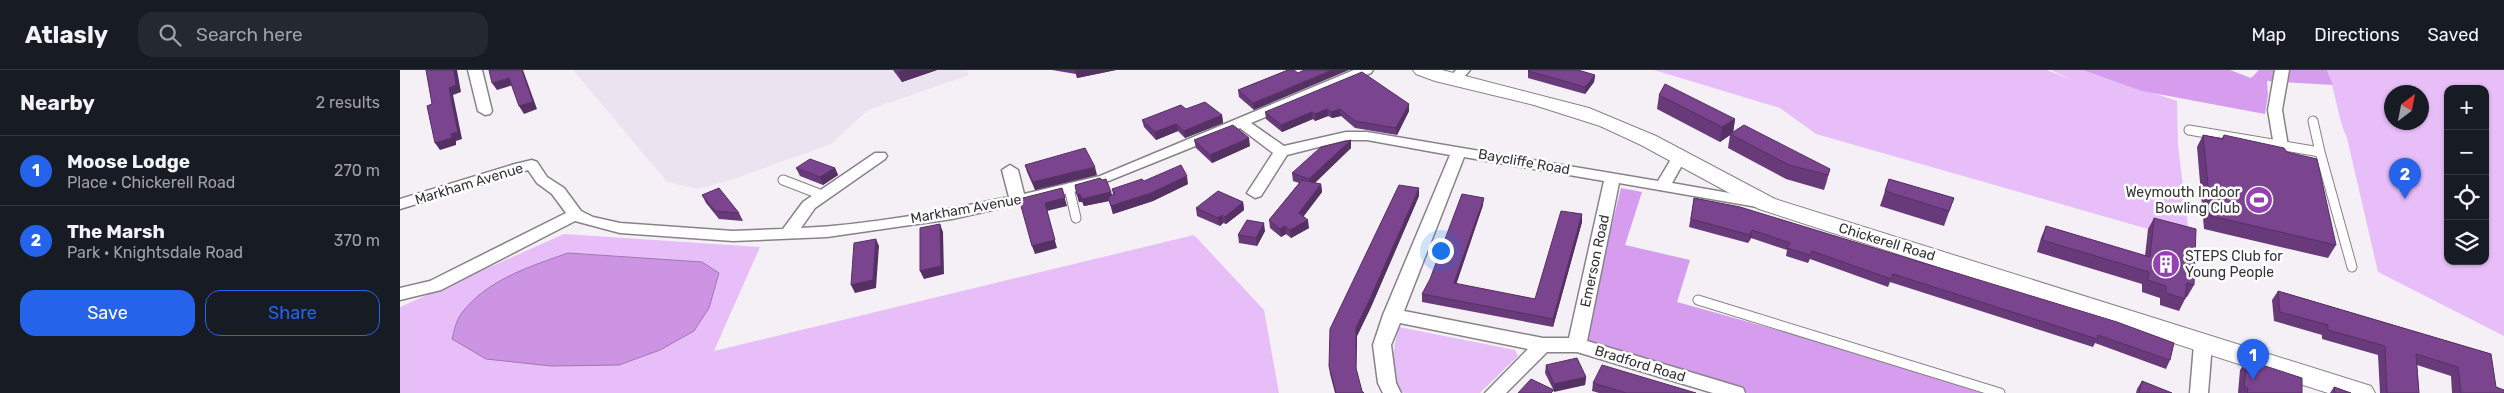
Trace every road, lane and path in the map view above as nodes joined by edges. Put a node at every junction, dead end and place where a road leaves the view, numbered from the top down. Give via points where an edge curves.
1 (475, 70) edge
2 (1366, 70) edge
3 (1423, 70) edge
4 (2282, 70) edge
5 (1459, 75) edge
6 (485, 111) dead end
7 (2313, 121) dead end
8 (1242, 122) junction
9 (2189, 130) dead end
10 (2281, 146) junction
11 (1282, 150) junction
12 (1459, 151) junction
13 (2320, 152) junction
14 (880, 156) dead end
15 (1683, 159) junction
16 (1010, 170) dead end
17 (1613, 177) junction
18 (783, 180) dead end
19 (1663, 186) junction
20 (1069, 188) junction
21 (1255, 193) dead end
22 (822, 195) junction
23 (1017, 201) junction
24 (400, 204) edge
25 (1767, 204) junction
26 (575, 215) junction
27 (1076, 218) dead end
28 (788, 234) junction
29 (2352, 267) dead end
30 (400, 294) edge
31 (1698, 300) dead end
32 (1392, 316) junction
33 (2203, 344) junction
34 (1543, 345) junction
35 (1577, 345) junction
36 (1392, 393) edge
37 (1494, 393) edge
38 (1736, 393) edge
39 (2000, 393) edge
40 (2199, 393) edge
41 (2361, 393) edge

1 - 6 street
2 - 8 street, Markham Avenue
3 - 5 main road, Chickerell Road
4 - 10 street via 2275,110
5 - 15 main road, Chickerell Road via 1605,121
7 - 13 lane
8 - 11 street via 1271,146
8 - 20 street, Markham Avenue via 1105,179
9 - 10 lane
10 - 13 lane
11 - 12 street, Baycliffe Road via 1356,136
11 - 21 street
12 - 17 street, Baycliffe Road
12 - 32 street
13 - 29 lane
14 - 22 street
15 - 19 street via 1675,164
15 - 25 main road, Chickerell Road via 1725,185
16 - 23 street
17 - 19 street, Baycliffe Road
17 - 35 street, Emerson Road
18 - 22 lane
19 - 25 street, Baycliffe Road
20 - 23 street, Markham Avenue
20 - 27 lane
22 - 28 street via 809,206
23 - 28 street, Markham Avenue via 952,214 827,232
24 - 26 street, Markham Avenue via 434,197 501,172 532,165 542,180 558,191
25 - 33 main road, Chickerell Road
26 - 28 street, Markham Avenue via 620,228 733,236
26 - 30 street via 434,286
31 - 39 lane
32 - 34 street, Bradford Road
32 - 36 street via 1382,345 1387,383
33 - 40 street
33 - 41 main road, Chickerell Road
34 - 35 street, Bradford Road
34 - 37 street
35 - 38 street, Bradford Road

